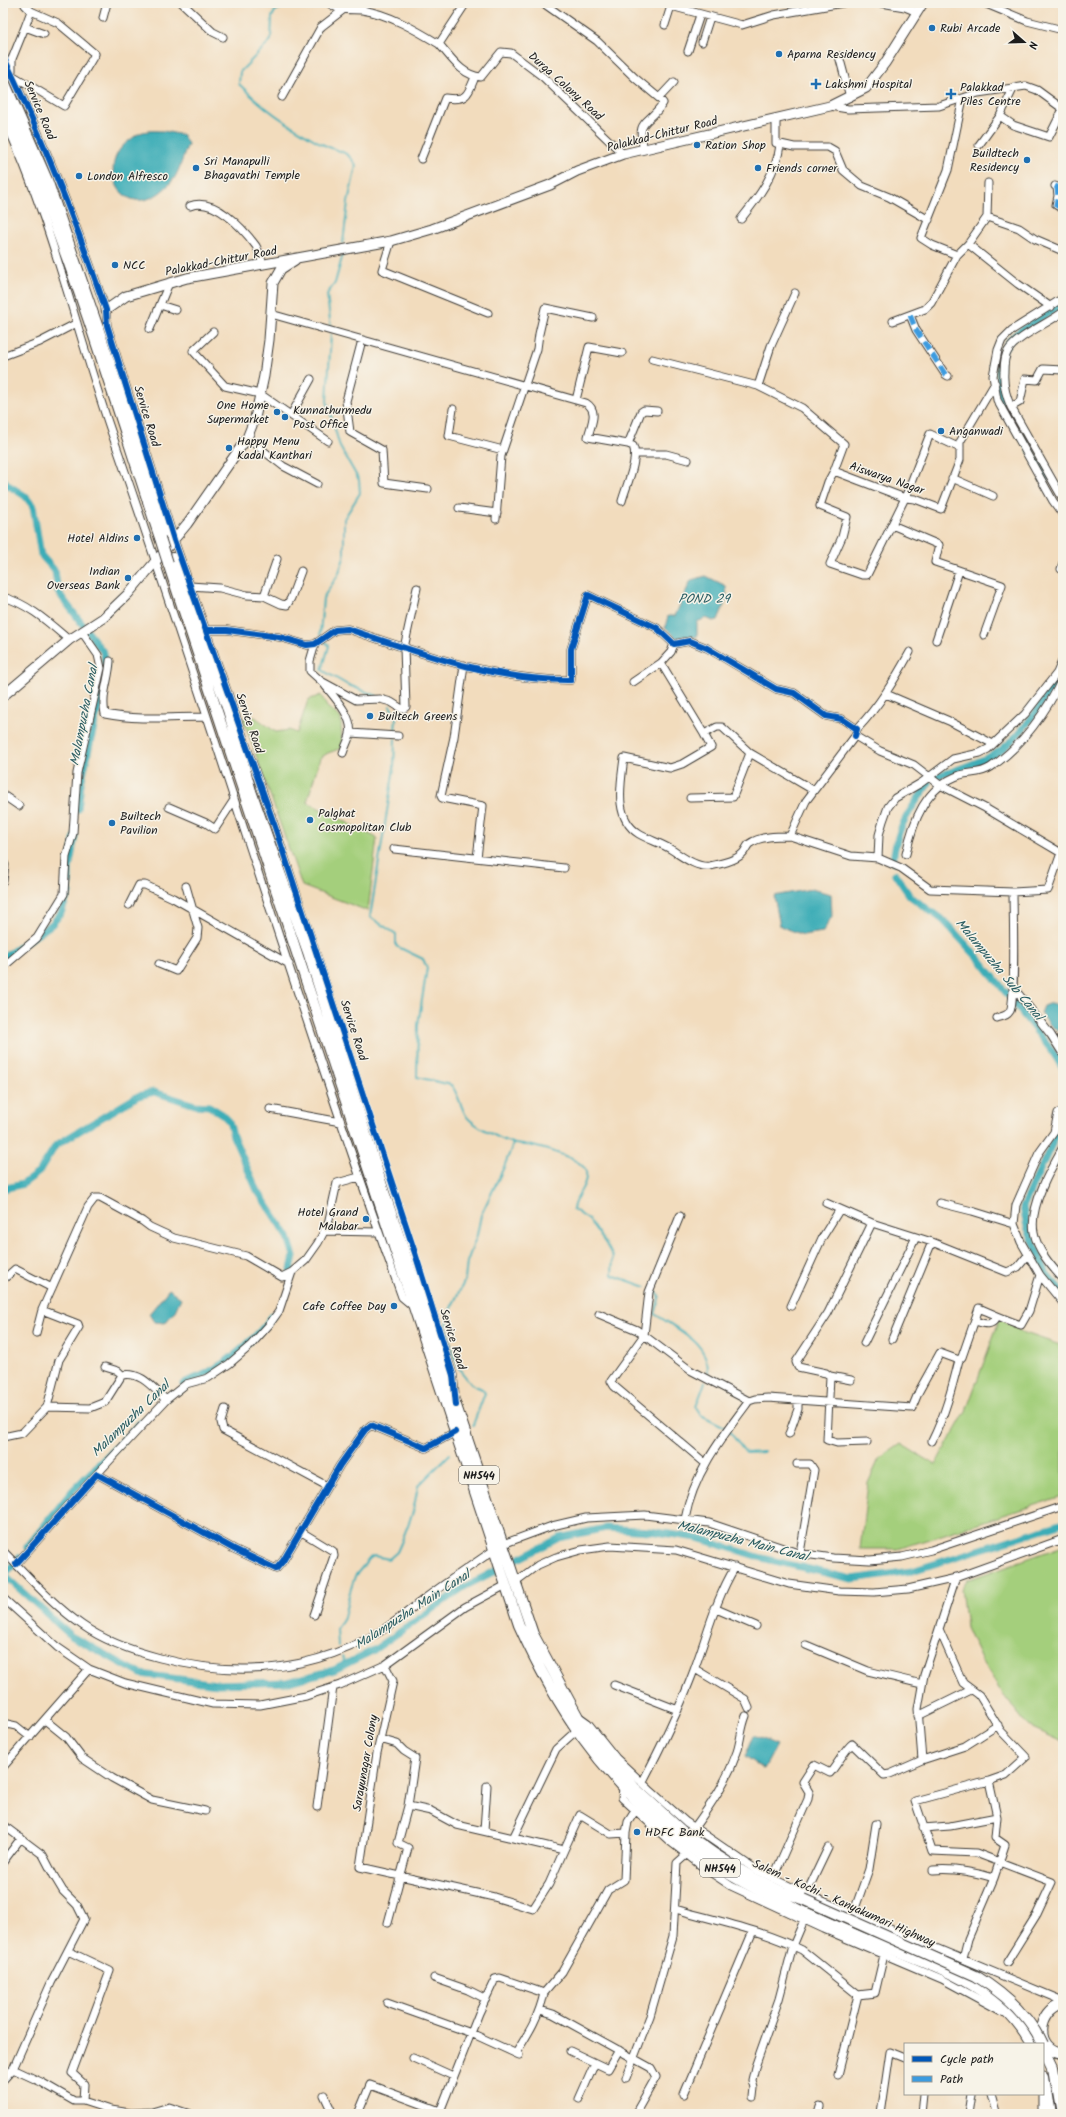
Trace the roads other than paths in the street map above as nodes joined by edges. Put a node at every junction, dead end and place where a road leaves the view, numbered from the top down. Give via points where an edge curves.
1 (26, 3) edge
2 (107, 3) edge
3 (182, 3) edge
4 (329, 3) edge
5 (367, 3) edge
6 (466, 3) edge
7 (543, 3) edge
8 (843, 3) edge
9 (881, 3) edge
10 (923, 3) edge
11 (984, 3) edge
12 (670, 4) edge
13 (342, 10) junction
14 (31, 11) junction
15 (365, 11) junction
16 (917, 12) junction
17 (700, 15) junction
18 (710, 17) junction
19 (103, 18) dead end
20 (665, 25) dead end
21 (25, 27) junction
22 (1063, 30) edge
23 (44, 34) dead end
24 (223, 37) dead end
25 (702, 42) dead end
26 (439, 44) junction
27 (688, 51) dead end
28 (3, 56) edge
29 (839, 56) dead end
30 (8, 77) edge
31 (475, 77) junction
32 (674, 82) dead end
33 (1014, 87) junction
34 (282, 97) dead end
35 (850, 97) junction
36 (659, 98) junction
37 (963, 98) junction
38 (3, 100) edge
39 (830, 106) junction
40 (1063, 109) edge
41 (1000, 116) junction
42 (3, 117) edge
43 (776, 119) junction
44 (780, 145) junction
45 (979, 145) dead end
46 (644, 149) junction
47 (623, 154) junction
48 (421, 159) dead end
49 (988, 183) dead end
50 (1055, 186) dead end
51 (190, 206) dead end
52 (1063, 209) edge
53 (987, 216) junction
54 (741, 219) dead end
55 (929, 220) junction
56 (391, 241) junction
57 (968, 244) junction
58 (1063, 251) edge
59 (956, 255) junction
60 (298, 258) junction
61 (263, 264) junction
62 (169, 283) junction
63 (795, 293) dead end
64 (1063, 298) edge
65 (160, 305) junction
66 (1051, 307) junction
67 (106, 310) junction
68 (176, 310) dead end
69 (1063, 312) edge
70 (488, 313) dead end
71 (271, 314) junction
72 (910, 315) junction
73 (593, 318) dead end
74 (893, 321) dead end
75 (77, 323) junction
76 (150, 329) dead end
77 (213, 332) dead end
78 (362, 340) junction
79 (622, 353) dead end
80 (3, 356) edge
81 (652, 359) dead end
82 (1063, 370) edge
83 (948, 376) dead end
84 (311, 379) dead end
85 (994, 383) junction
86 (525, 385) junction
87 (758, 386) junction
88 (260, 394) junction
89 (576, 400) junction
90 (1011, 407) junction
91 (453, 409) dead end
92 (657, 410) dead end
93 (291, 415) junction
94 (247, 438) junction
95 (328, 441) dead end
96 (628, 444) junction
97 (960, 448) junction
98 (503, 450) junction
99 (635, 454) junction
100 (688, 460) dead end
101 (834, 471) junction
102 (952, 478) junction
103 (317, 484) dead end
104 (428, 489) dead end
105 (993, 496) dead end
106 (905, 498) junction
107 (1063, 499) edge
108 (622, 501) dead end
109 (459, 508) dead end
110 (1063, 515) edge
111 (892, 525) junction
112 (167, 538) junction
113 (277, 559) dead end
114 (171, 560) junction
115 (155, 563) junction
116 (301, 570) dead end
117 (959, 571) junction
118 (190, 586) junction
119 (417, 588) dead end
120 (264, 596) junction
121 (3, 597) edge
122 (206, 630) junction
123 (82, 632) junction
124 (984, 635) dead end
125 (69, 640) junction
126 (936, 640) dead end
127 (317, 642) junction
128 (674, 644) junction
129 (404, 648) junction
130 (910, 652) dead end
131 (1063, 659) edge
132 (110, 661) dead end
133 (661, 663) junction
134 (464, 665) junction
135 (1063, 677) edge
136 (321, 681) junction
137 (633, 682) dead end
138 (886, 694) junction
139 (3, 696) edge
140 (90, 711) junction
141 (105, 714) junction
142 (206, 717) junction
143 (350, 733) junction
144 (856, 733) junction
145 (704, 734) junction
146 (398, 736) dead end
147 (993, 744) junction
148 (343, 752) dead end
149 (750, 753) junction
150 (929, 776) junction
151 (940, 785) junction
152 (813, 790) junction
153 (3, 794) edge
154 (690, 798) dead end
155 (234, 800) junction
156 (19, 806) dead end
157 (169, 807) dead end
158 (790, 836) junction
159 (394, 849) dead end
160 (1062, 853) edge
161 (906, 854) dead end
162 (477, 858) junction
163 (878, 858) junction
164 (3, 860) edge
165 (564, 868) dead end
166 (3, 881) edge
167 (186, 886) dead end
168 (1013, 892) junction
169 (129, 905) dead end
170 (194, 910) junction
171 (159, 964) dead end
172 (289, 964) junction
173 (3, 967) edge
174 (1013, 987) junction
175 (997, 1018) dead end
176 (1063, 1054) edge
177 (270, 1109) dead end
178 (1058, 1113) dead end
179 (341, 1122) junction
180 (1063, 1147) edge
181 (359, 1177) junction
182 (826, 1203) dead end
183 (940, 1203) dead end
184 (840, 1209) junction
185 (680, 1216) dead end
186 (872, 1223) junction
187 (1014, 1224) junction
188 (324, 1231) junction
189 (378, 1232) junction
190 (916, 1237) junction
191 (932, 1242) junction
192 (1028, 1255) junction
193 (292, 1272) junction
194 (1040, 1275) junction
195 (3, 1277) edge
196 (1063, 1279) edge
197 (52, 1288) junction
198 (1063, 1303) edge
199 (791, 1306) dead end
200 (414, 1307) junction
201 (42, 1310) junction
202 (600, 1314) dead end
203 (997, 1317) junction
204 (975, 1321) junction
205 (36, 1332) dead end
206 (644, 1335) junction
207 (892, 1339) dead end
208 (864, 1343) dead end
209 (959, 1360) junction
210 (105, 1367) dead end
211 (122, 1375) junction
212 (830, 1376) junction
213 (851, 1380) dead end
214 (166, 1400) junction
215 (798, 1400) junction
216 (749, 1401) junction
217 (828, 1403) junction
218 (456, 1405) junction
219 (47, 1407) junction
220 (225, 1409) dead end
221 (455, 1432) junction
222 (789, 1434) dead end
223 (3, 1437) edge
224 (932, 1441) dead end
225 (867, 1442) dead end
226 (705, 1463) junction
227 (797, 1464) dead end
228 (97, 1474) junction
229 (327, 1486) junction
230 (1063, 1506) edge
231 (685, 1519) junction
232 (300, 1532) junction
233 (1063, 1539) edge
234 (498, 1547) junction
235 (3, 1552) edge
236 (800, 1553) junction
237 (13, 1562) junction
238 (735, 1567) junction
239 (956, 1577) junction
240 (511, 1583) junction
241 (3, 1598) edge
242 (714, 1608) junction
243 (314, 1615) dead end
244 (756, 1626) dead end
245 (939, 1629) junction
246 (806, 1645) dead end
247 (385, 1665) junction
248 (89, 1669) junction
249 (694, 1669) junction
250 (922, 1684) junction
251 (614, 1685) dead end
252 (333, 1687) junction
253 (971, 1690) junction
254 (749, 1708) dead end
255 (678, 1710) junction
256 (578, 1716) junction
257 (746, 1716) dead end
258 (918, 1716) junction
259 (45, 1720) junction
260 (998, 1725) junction
261 (3, 1727) edge
262 (577, 1730) junction
263 (30, 1737) junction
264 (380, 1739) junction
265 (922, 1760) junction
266 (3, 1767) edge
267 (989, 1781) junction
268 (642, 1783) junction
269 (487, 1786) dead end
270 (623, 1788) junction
271 (408, 1806) junction
272 (317, 1807) dead end
273 (205, 1811) dead end
274 (634, 1811) junction
275 (997, 1817) junction
276 (876, 1824) dead end
277 (3, 1825) edge
278 (694, 1828) junction
279 (923, 1828) junction
280 (484, 1830) junction
281 (626, 1833) junction
282 (611, 1834) junction
283 (21, 1838) junction
284 (514, 1838) junction
285 (626, 1841) junction
286 (828, 1848) dead end
287 (564, 1850) junction
288 (686, 1854) junction
289 (3, 1862) edge
290 (999, 1862) junction
291 (933, 1870) dead end
292 (400, 1876) junction
293 (773, 1878) junction
294 (994, 1878) junction
295 (806, 1894) junction
296 (675, 1909) junction
297 (853, 1914) junction
298 (804, 1920) junction
299 (388, 1923) dead end
300 (753, 1931) junction
301 (793, 1946) junction
302 (68, 1951) junction
303 (884, 1955) junction
304 (964, 1958) junction
305 (1007, 1962) dead end
306 (434, 1978) dead end
307 (544, 1993) junction
308 (858, 1995) junction
309 (486, 1999) junction
310 (1063, 2002) edge
311 (387, 2003) dead end
312 (540, 2010) junction
313 (1014, 2019) junction
314 (471, 2033) junction
315 (1031, 2043) edge
316 (1043, 2043) edge
317 (1044, 2044) edge
318 (1044, 2045) edge
319 (619, 2050) junction
320 (570, 2051) dead end
321 (1063, 2052) edge
322 (413, 2058) dead end
323 (904, 2058) edge
324 (633, 2059) junction
325 (595, 2063) junction
326 (13, 2069) junction
327 (838, 2075) dead end
328 (454, 2076) junction
329 (626, 2078) dead end
330 (3, 2080) edge
331 (1044, 2082) edge
332 (684, 2094) dead end
333 (324, 2095) dead end
334 (924, 2095) edge
335 (972, 2095) edge
336 (991, 2095) edge
337 (1042, 2095) edge
338 (753, 2097) dead end
339 (579, 2099) dead end
340 (83, 2101) junction
341 (109, 2112) edge
342 (996, 2112) dead end
343 (440, 2113) edge
344 (190, 2114) edge
345 (333, 2114) edge
346 (358, 2114) edge
347 (635, 2114) edge
348 (881, 2114) edge
349 (920, 2114) edge
350 (969, 2114) edge
351 (1042, 2114) edge
352 (1048, 2114) edge
353 (1061, 2114) edge

1 - 14 street
2 - 19 street
3 - 24 street via 213,32
4 - 13 street
5 - 15 street
6 - 26 street
7 - 36 street via 597,41
8 - 18 street via 774,15 742,25
9 - 16 street via 906,7
10 - 16 main road, Palakkad-Chittur Road
11 - 22 street via 1027,20
12 - 17 street
12 - 20 street
13 - 15 street
13 - 34 street via 321,27
14 - 21 street
14 - 30 street via 58,23 95,54 64,106
15 - 26 street via 397,22
16 - 35 main road, Palakkad-Chittur Road via 866,88
17 - 18 street
17 - 27 street
18 - 25 street
21 - 23 street
21 - 30 street via 12,59
26 - 31 street via 457,65
28 - 30 street, Service Road
29 - 35 street
30 - 67 street, Service Road via 60,184
30 - 112 highway, NH544 via 50,187
31 - 47 street, Durga Colony Road via 481,77 501,52 511,53 543,78
31 - 48 street via 466,97 461,100 445,98
32 - 36 street
33 - 37 street
33 - 40 street via 1026,86 1037,90
33 - 41 street
35 - 39 main road, Palakkad-Chittur Road
36 - 46 street via 663,103 642,124 640,131
37 - 39 street via 939,106 848,109
37 - 55 street via 952,156
38 - 112 highway, NH544 via 31,161 60,236
39 - 43 main road, Palakkad-Chittur Road
40 - 41 street via 1049,138 1013,125
41 - 45 street
42 - 75 street via 30,179
43 - 44 street via 776,143
43 - 46 main road, Palakkad-Chittur Road
44 - 54 street via 775,168 758,198
44 - 55 street via 828,147 835,151 843,170 862,186 889,197
46 - 47 main road, Palakkad-Chittur Road
47 - 56 main road, Palakkad-Chittur Road via 577,171 550,185 432,229
49 - 53 street
50 - 52 street via 1058,196 1056,205
51 - 61 street via 205,204 225,213 256,247
53 - 57 street
53 - 58 street via 1019,228 1034,239
55 - 59 street via 921,238
56 - 60 main road, Palakkad-Chittur Road
56 - 70 street via 382,270
57 - 59 street
57 - 66 street
59 - 72 street via 931,303 925,309
60 - 61 main road, Palakkad-Chittur Road
60 - 71 main road, Palakkad-Chittur Road via 281,269 272,283
61 - 62 main road, Palakkad-Chittur Road
62 - 65 street
62 - 67 main road, Palakkad-Chittur Road via 126,296
63 - 87 street via 771,346
64 - 66 street
65 - 68 street
65 - 76 street
66 - 85 street via 1012,330 1002,340 995,363
67 - 112 street, Service Road via 107,325
69 - 90 street via 1008,350 1004,361 1004,380 1006,397
71 - 78 street
71 - 88 main road, Palakkad-Chittur Road
72 - 74 street
72 - 83 street via 916,330
73 - 86 street via 545,308 537,349
75 - 80 street via 40,342
75 - 115 street via 88,364
77 - 88 street via 193,351 194,354 225,386
78 - 86 street
78 - 104 street via 346,400 350,432 382,450 384,483
79 - 89 street via 589,347
81 - 87 street, Aiswarya Nagar
82 - 90 street via 1043,369 1037,380 1025,379 1020,402
84 - 93 street
85 - 97 street, Aiswarya Nagar via 960,442
85 - 110 street via 997,400
86 - 89 street
86 - 98 street
87 - 101 street, Aiswarya Nagar via 802,408 844,444
88 - 93 street
88 - 94 main road, Palakkad-Chittur Road via 255,418
89 - 96 street via 592,406 594,413 588,437
90 - 107 street
91 - 98 street via 449,436
92 - 96 street via 641,412
93 - 95 street
94 - 103 street via 282,466
94 - 112 main road, Palakkad-Chittur Road via 211,491
96 - 99 street via 633,446
97 - 102 street, Aiswarya Nagar via 960,460
97 - 106 street via 930,434
98 - 109 street via 496,516
99 - 100 street via 666,454
99 - 108 street
101 - 106 street, Aiswarya Nagar
101 - 111 street via 820,506 847,517 842,537 830,564 867,575
102 - 105 street
102 - 106 street, Aiswarya Nagar via 942,509
106 - 111 street
111 - 117 street via 939,545 935,562
112 - 114 highway, NH544
112 - 115 main road, Palakkad-Chittur Road
112 - 118 street, Service Road
113 - 120 street
114 - 200 highway, NH544
114 - 218 highway, NH544 via 228,710 251,791 308,952 366,1138
115 - 123 main road, Palakkad-Chittur Road via 103,618
115 - 142 street
116 - 120 street via 287,605
117 - 124 street via 1002,585
117 - 126 street
118 - 120 street via 220,588 247,595
118 - 122 street, Service Road
119 - 129 street
121 - 125 street via 14,600 40,615
122 - 127 street via 253,633 307,645
122 - 218 street, Service Road via 275,827 411,1240 453,1375
123 - 125 main road, Palakkad-Chittur Road
123 - 140 street via 101,661
125 - 139 main road, Palakkad-Chittur Road
127 - 129 street via 335,630 348,629
127 - 136 street via 310,671
128 - 133 street via 671,652
128 - 134 street via 657,628 588,595 570,649 571,680 537,680
128 - 144 street via 690,641 707,648 776,689 794,693 826,716 842,719
129 - 134 street
129 - 136 street via 407,703 402,709 380,699 356,700
130 - 138 street
131 - 147 street via 1057,673 1025,714
132 - 141 street via 110,673 103,692
133 - 137 street
133 - 145 street
134 - 162 street via 454,737 441,796 483,806
135 - 151 street via 1033,725 1015,748 983,772 962,775
136 - 143 street via 345,712
138 - 144 street
138 - 147 street via 949,721
140 - 141 street
140 - 173 street via 77,773 73,833 66,856 64,894 37,938
141 - 142 street via 130,718
142 - 155 street
143 - 146 street
143 - 148 street
144 - 150 street via 880,751 914,765
144 - 152 street
145 - 149 street via 722,727
145 - 158 street via 711,747 670,768 624,758 620,801 629,826 639,834 697,864 709,866 741,855 748,845 772,836
147 - 150 street via 980,753 953,759
149 - 152 street
149 - 154 street via 733,797
150 - 151 street
150 - 163 street via 895,798 888,807 879,835
151 - 160 street
151 - 161 street via 928,796 917,814
152 - 158 street
153 - 156 street
155 - 157 street via 214,829
155 - 172 street
158 - 163 street via 852,856
159 - 162 street
160 - 168 street via 1048,890
162 - 165 street
163 - 168 street via 902,868 930,889
164 - 166 street
167 - 170 street
168 - 174 street
169 - 170 street via 139,885 145,884
170 - 171 street via 198,928 197,938 176,972
170 - 172 street
172 - 179 street
174 - 175 street via 1011,1010
174 - 176 street
177 - 179 street
178 - 187 street via 1054,1132 1039,1153 1016,1204
179 - 181 street
180 - 196 street via 1040,1194 1033,1215 1034,1231 1040,1248
181 - 188 street via 337,1183
181 - 189 street
182 - 184 street
183 - 187 street via 972,1210
184 - 186 street
184 - 199 street via 822,1238
185 - 206 street via 649,1292
186 - 190 street
186 - 212 street via 828,1313 796,1362 798,1367
187 - 192 street
188 - 189 street
188 - 193 street via 306,1260
189 - 200 street via 402,1297
190 - 191 street
190 - 208 street
191 - 192 street via 1007,1272 1018,1267
191 - 207 street
192 - 194 street
193 - 197 street via 282,1277 246,1256 174,1238 100,1198 95,1198 88,1207
193 - 214 street via 279,1311 250,1346 230,1364 208,1378 186,1384
194 - 198 street
194 - 203 street via 1029,1312 1021,1326
195 - 197 street via 15,1269
197 - 201 street
200 - 221 highway, NH544
201 - 205 street
201 - 219 street via 78,1324 79,1327 59,1360
202 - 206 street
203 - 204 street via 989,1325
203 - 204 street via 979,1308
204 - 209 street
206 - 216 street via 690,1370
206 - 226 street via 611,1381
209 - 217 street via 940,1353 912,1408
209 - 224 street via 950,1396
210 - 211 street
211 - 214 street via 132,1373 143,1379
211 - 219 street via 105,1402 90,1408
212 - 213 street
212 - 217 street
214 - 228 street
215 - 216 street
215 - 217 street
215 - 222 street via 798,1410
216 - 226 street
217 - 225 street via 828,1442
218 - 234 highway, NH544
219 - 223 street via 22,1432
220 - 229 street via 221,1422 223,1430
221 - 229 street via 426,1448 371,1425
221 - 234 highway, NH544
226 - 231 street via 688,1501
227 - 236 street via 810,1464 814,1470
228 - 232 street via 234,1549 276,1569
228 - 237 street
229 - 232 street
230 - 236 street via 902,1557 870,1560
231 - 234 street via 645,1515 586,1518 552,1526
231 - 236 street via 709,1523
232 - 243 street via 333,1551 334,1556
233 - 239 street
234 - 237 street via 382,1630 354,1645 318,1659 269,1669 220,1670 182,1664 136,1652 83,1626 52,1601
234 - 240 highway, NH544
235 - 237 street
238 - 239 street via 789,1584 839,1591 874,1592 908,1589
238 - 240 street via 676,1550 610,1546 556,1557 538,1565
238 - 242 street
239 - 245 street
240 - 247 street via 465,1607
240 - 256 highway, Salem - Kochi - Kanyakumari Highway / NH544 via 548,1664
240 - 262 highway, Salem - Kochi - Kanyakumari Highway / NH544 via 519,1625 537,1666
241 - 248 street via 57,1647
242 - 244 street
242 - 249 street
245 - 250 street
245 - 253 street via 963,1683
246 - 250 street via 868,1672
247 - 252 street
247 - 264 street, Sarayunagar Colony via 393,1681
248 - 252 street via 126,1683 213,1704 260,1705 306,1696
248 - 259 street
249 - 254 street via 745,1699
249 - 255 street
250 - 258 street
251 - 255 street
252 - 272 street
253 - 258 street
253 - 260 street via 979,1695
255 - 268 street
256 - 268 street via 588,1723 616,1758
256 - 316 highway, Salem - Kochi - Kanyakumari Highway / NH544, bridge via 631,1784 676,1825 716,1855 783,1892 976,1976 1008,2000
257 - 278 street via 741,1741 727,1780
258 - 265 street
259 - 263 street
259 - 273 street via 66,1737 82,1758 112,1778 152,1800
260 - 265 street via 965,1746
260 - 267 street via 1026,1757 1006,1774
261 - 263 street via 7,1724 16,1726
262 - 270 highway, Salem - Kochi - Kanyakumari Highway / NH544 via 597,1759
262 - 284 street via 556,1748
263 - 266 street
264 - 271 street via 397,1744 415,1758
264 - 292 street, Sarayunagar Colony via 360,1867
265 - 293 street via 884,1775 852,1744 847,1747 841,1760 830,1773 814,1765 803,1782 809,1792 808,1799
267 - 275 street
267 - 279 street via 915,1801
268 - 278 street
269 - 280 street
270 - 274 street via 622,1798
270 - 313 highway, Salem - Kochi - Kanyakumari Highway / NH544 via 639,1806 695,1852 741,1881 832,1925 963,1978 988,1994
271 - 280 street via 430,1811 457,1825
271 - 292 street via 398,1843 408,1848
274 - 281 street
274 - 288 street
275 - 279 street
275 - 290 street via 998,1828 995,1838 1005,1845
276 - 297 street via 869,1869
277 - 283 street
278 - 293 street via 734,1856
279 - 290 street via 932,1850 976,1853
280 - 284 street
281 - 282 street
281 - 285 street
282 - 285 street
282 - 287 street via 580,1816
283 - 289 street
283 - 302 street via 43,1855 63,1891 77,1905 84,1919
284 - 287 street
285 - 307 street via 624,1880 608,1890 562,1972
286 - 295 street
287 - 292 street via 549,1884 533,1909 494,1897
288 - 296 street via 677,1863
288 - 298 street via 731,1886
290 - 294 street
290 - 305 street via 1052,1882 1037,1914
291 - 294 street via 972,1872
292 - 299 street
293 - 295 street
294 - 304 street via 968,1939
295 - 297 street
296 - 300 street
296 - 324 street via 673,1936 650,2016
297 - 304 street
298 - 301 street
298 - 303 street
300 - 301 street
300 - 332 street
301 - 308 street
301 - 338 street via 779,1999 754,2067
302 - 326 street
302 - 340 street via 110,1971 72,2073 84,2084
303 - 308 street via 876,1992
303 - 313 street via 962,1989
304 - 310 street via 983,1969
306 - 309 street
307 - 309 street via 500,1978 495,1979
307 - 312 street
308 - 327 street
309 - 314 street
310 - 316 highway via 1043,2018
311 - 314 street
312 - 314 street via 517,2054
312 - 319 street via 553,2014
313 - 315 highway, Salem - Kochi - Kanyakumari Highway / NH544
314 - 328 street
315 - 316 highway
317 - 321 highway
318 - 353 highway, Salem - Kochi - Kanyakumari Highway / NH544 via 1053,2067
319 - 324 street
319 - 325 street via 608,2069
320 - 325 street
322 - 328 street
323 - 348 street via 890,2052
324 - 329 street
324 - 347 street via 651,2068 656,2075
325 - 339 street
326 - 330 street
326 - 340 street via 41,2082 66,2098
328 - 343 street
331 - 352 highway
333 - 345 street
334 - 349 street
335 - 350 street
336 - 342 street
337 - 351 street
340 - 341 street
341 - 344 street via 152,2112 169,2108
343 - 346 street via 370,2085

